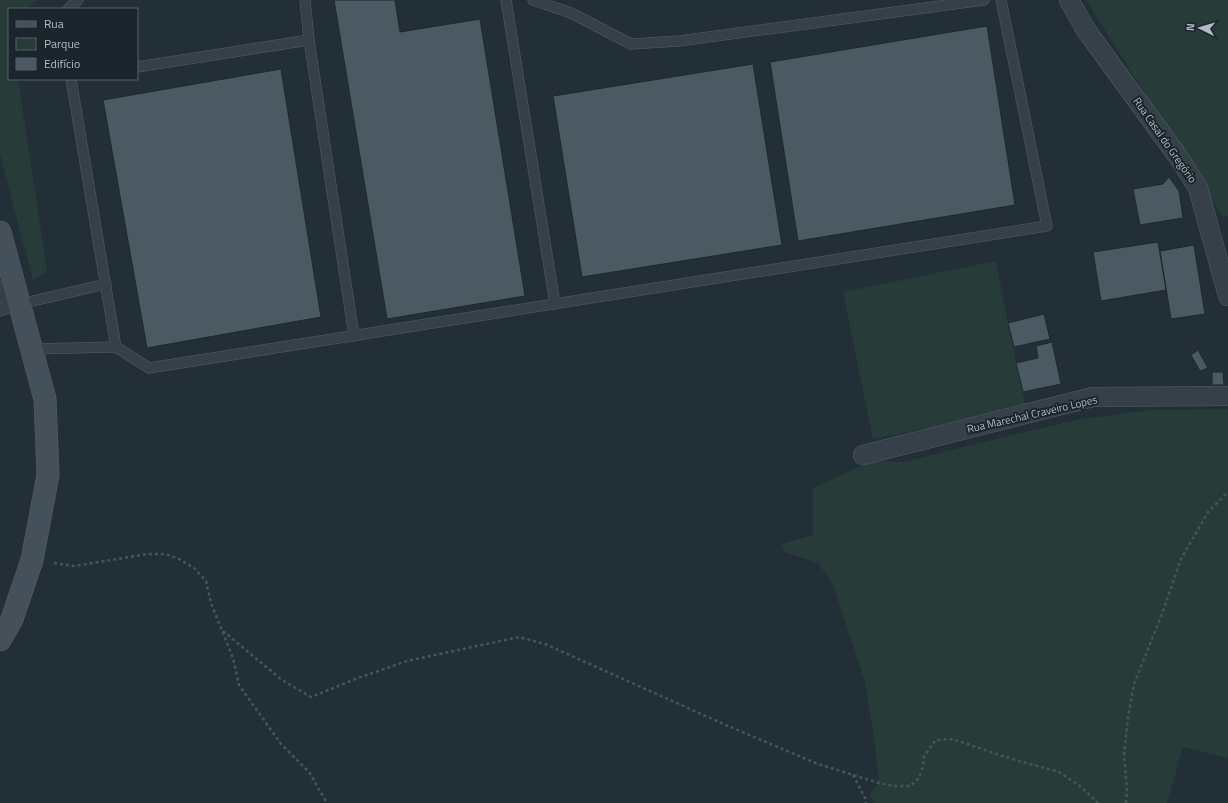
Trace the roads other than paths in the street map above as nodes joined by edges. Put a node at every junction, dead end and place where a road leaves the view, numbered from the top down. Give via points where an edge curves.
1 (78, 0) edge
2 (305, 0) edge
3 (506, 0) edge
4 (533, 0) edge
5 (984, 0) edge
6 (1001, 0) edge
7 (1069, 0) edge
8 (69, 8) edge
9 (309, 40) junction
10 (138, 67) edge
11 (71, 80) edge
12 (0, 232) edge
13 (106, 284) junction
14 (0, 291) edge
15 (1228, 296) edge
16 (555, 304) junction
17 (10, 307) edge
18 (354, 336) junction
19 (116, 347) junction
20 (32, 348) junction
21 (1228, 396) edge
22 (863, 456) dead end
23 (0, 640) edge

1 - 8 lane
2 - 9 lane
3 - 16 lane
4 - 5 lane via 571,13 631,44 679,41
6 - 16 lane via 1047,226
7 - 15 street, Rua Casal do Gregório via 1086,30 1198,188
9 - 10 lane
9 - 18 lane
11 - 13 lane
12 - 17 street
13 - 17 lane
13 - 19 lane
14 - 17 street
16 - 18 lane
17 - 20 street
18 - 19 lane via 149,368
19 - 20 lane
20 - 23 street via 45,399 48,475 32,560 12,619
21 - 22 street, Rua Marechal Craveiro Lopes via 1093,397

